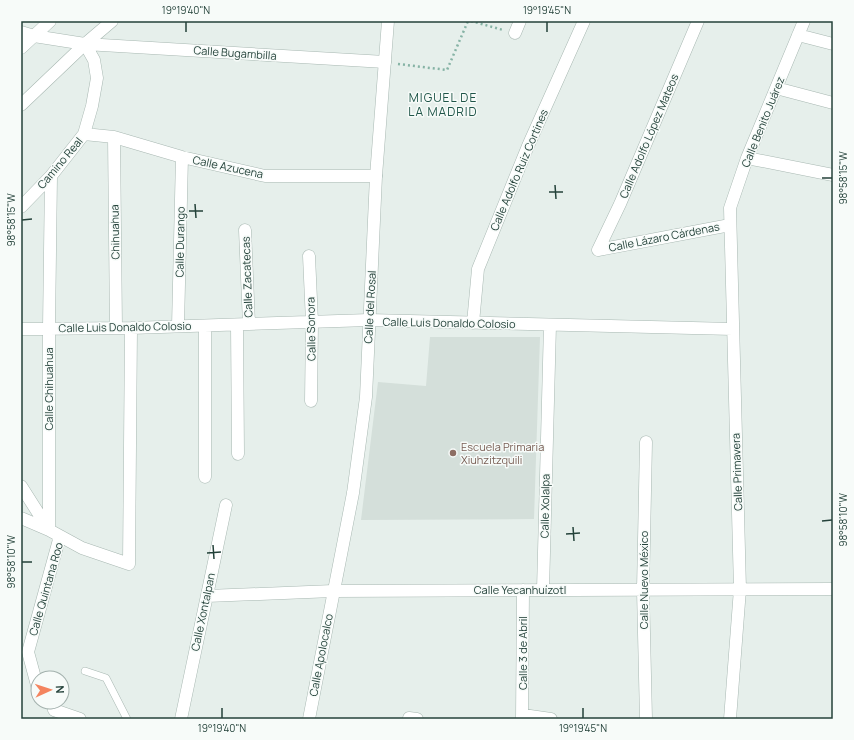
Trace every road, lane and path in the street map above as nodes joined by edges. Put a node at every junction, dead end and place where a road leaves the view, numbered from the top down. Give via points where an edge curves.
1 (50, 21) edge
2 (112, 21) edge
3 (388, 21) edge
4 (469, 21) edge
5 (520, 21) edge
6 (584, 21) edge
7 (698, 21) edge
8 (804, 21) edge
9 (21, 32) edge
10 (515, 34) joint
11 (798, 35) junction
12 (34, 36) junction
13 (85, 44) junction
14 (833, 44) edge
15 (21, 48) edge
16 (385, 62) junction
17 (776, 88) junction
18 (833, 103) edge
19 (21, 105) edge
20 (84, 134) junction
21 (114, 137) junction
22 (182, 157) junction
23 (747, 158) junction
24 (833, 175) edge
25 (51, 176) junction
26 (376, 176) junction
27 (21, 207) edge
28 (730, 225) junction
29 (245, 230) dead end
30 (598, 250) joint
31 (309, 256) dead end
32 (369, 320) junction
33 (312, 322) junction
34 (473, 323) junction
35 (249, 324) junction
36 (237, 325) junction
37 (550, 325) junction
38 (178, 326) junction
39 (205, 326) junction
40 (49, 328) junction
41 (116, 328) junction
42 (131, 328) junction
43 (21, 329) edge
44 (733, 329) junction
45 (311, 401) dead end
46 (646, 442) dead end
47 (238, 454) dead end
48 (205, 477) dead end
49 (21, 486) edge
50 (226, 505) dead end
51 (21, 518) edge
52 (49, 530) junction
53 (60, 536) junction
54 (740, 589) junction
55 (833, 589) edge
56 (523, 590) junction
57 (543, 590) junction
58 (643, 590) junction
59 (333, 591) junction
60 (207, 596) junction
61 (24, 651) edge
62 (31, 670) edge
63 (85, 671) dead end
64 (51, 710) edge
65 (523, 717) edge
66 (80, 719) edge
67 (127, 719) edge
68 (181, 719) edge
69 (309, 719) edge
70 (551, 719) edge
71 (646, 719) edge
72 (730, 719) edge

1 - 12 street
2 - 13 street
3 - 16 street, Calle del Rosal
4 - 10 path
4 - 16 path via 447,70
5 - 10 street
6 - 34 street, Calle Adolfo Ruiz Cortines via 528,146 478,269
7 - 30 street, Calle Adolfo López Mateos
8 - 11 street, Calle Benito Juárez
9 - 12 street, Calle Bugambilla
11 - 14 street
11 - 17 street, Calle Benito Juárez
12 - 13 street, Calle Bugambilla
12 - 15 street
13 - 16 street, Calle Bugambilla
13 - 19 street
13 - 20 street, Camino Real via 94,60 97,78
16 - 26 street, Calle del Rosal
17 - 18 street
17 - 23 street, Calle Benito Juárez
20 - 21 street, Calle Azucena
20 - 25 street, Camino Real
21 - 22 street, Calle Azucena
21 - 41 street, Chihuahua
22 - 26 street, Calle Azucena via 265,176
22 - 38 street, Calle Durango
23 - 24 street
23 - 28 street, Calle Benito Juárez via 730,208
25 - 27 street, Camino Real
25 - 40 street, Calle Chihuahua
26 - 32 street, Calle del Rosal
28 - 30 street, Calle Lázaro Cárdenas
28 - 44 street, Calle Primavera
29 - 35 street, Calle Zacatecas
31 - 33 street, Calle Sonora
32 - 33 street, Calle Luis Donaldo Colosio
32 - 34 street, Calle Luis Donaldo Colosio
32 - 59 street, Calle del Rosal via 366,397 353,493
33 - 35 street, Calle Luis Donaldo Colosio
33 - 45 street, Calle Sonora
34 - 37 street, Calle Luis Donaldo Colosio
35 - 36 street, Calle Luis Donaldo Colosio
36 - 39 street, Calle Luis Donaldo Colosio
36 - 47 street
37 - 44 street, Calle Luis Donaldo Colosio
37 - 57 street, Calle Xolalpa
38 - 39 street, Calle Luis Donaldo Colosio
38 - 42 street, Calle Luis Donaldo Colosio
39 - 48 street
40 - 41 street, Calle Luis Donaldo Colosio
40 - 43 street, Calle Luis Donaldo Colosio
40 - 52 street, Calle Chihuahua
41 - 42 street, Calle Luis Donaldo Colosio
42 - 53 street via 129,564 82,548
44 - 54 street, Calle Primavera
46 - 58 street, Calle Nuevo México
49 - 52 street
50 - 60 street, Calle Xontalpan
51 - 52 street
52 - 53 street
53 - 61 street, Calle Quintana Roo
54 - 55 street, Calle Yecanhuízotl
54 - 58 street, Calle Yecanhuízotl
54 - 72 street, Calle Primavera
56 - 57 street, Calle Yecanhuízotl
56 - 59 street, Calle Yecanhuízotl
56 - 65 street, Calle 3 de Abril
57 - 58 street, Calle Yecanhuízotl
58 - 71 street, Calle Nuevo México
59 - 60 street, Calle Yecanhuízotl
59 - 69 street, Calle Apolocalco
60 - 68 street, Calle Xontalpan
61 - 62 street, Calle Quintana Roo
63 - 67 lane via 106,678
64 - 66 street
65 - 70 street, Calle 3 de Abril

